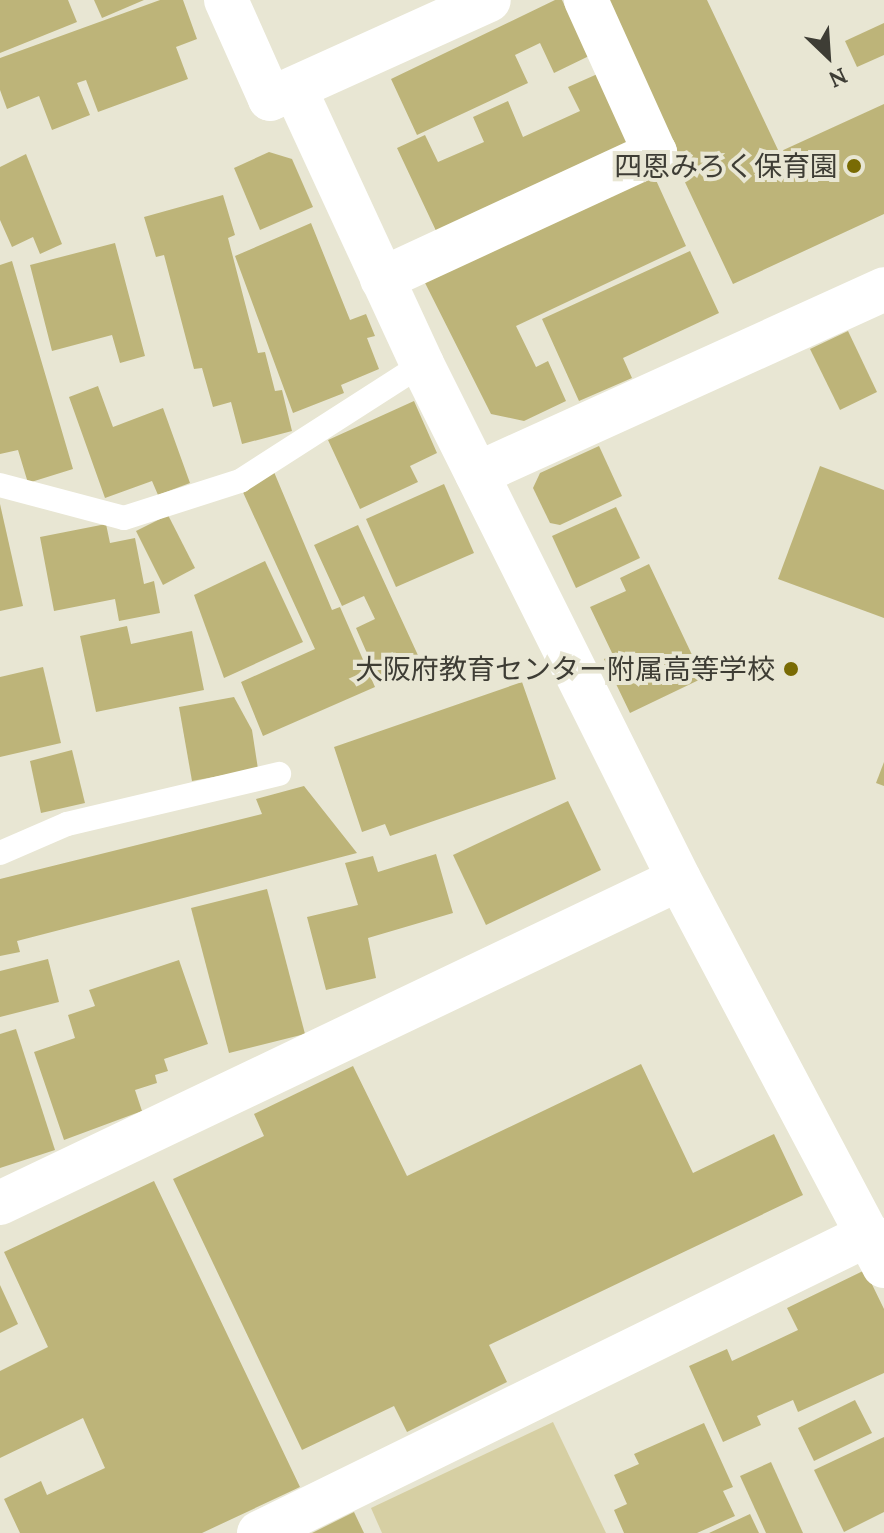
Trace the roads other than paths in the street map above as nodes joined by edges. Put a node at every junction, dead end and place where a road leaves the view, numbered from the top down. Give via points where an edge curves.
1 (226, 0) edge
2 (489, 0) edge
3 (586, 0) edge
4 (283, 94) junction
5 (382, 279) junction
6 (884, 289) edge
7 (422, 364) junction
8 (477, 474) junction
9 (0, 485) edge
10 (279, 774) dead end
11 (0, 853) edge
12 (679, 879) junction
13 (0, 1203) edge
14 (876, 1250) edge
15 (259, 1533) edge

1 - 4 street
2 - 4 street
3 - 5 street via 655,153
4 - 5 street
5 - 7 street
6 - 8 street
7 - 8 street
7 - 9 lane via 240,481 124,518
8 - 12 street
10 - 11 lane via 67,824
12 - 13 street
12 - 14 street
14 - 15 street

